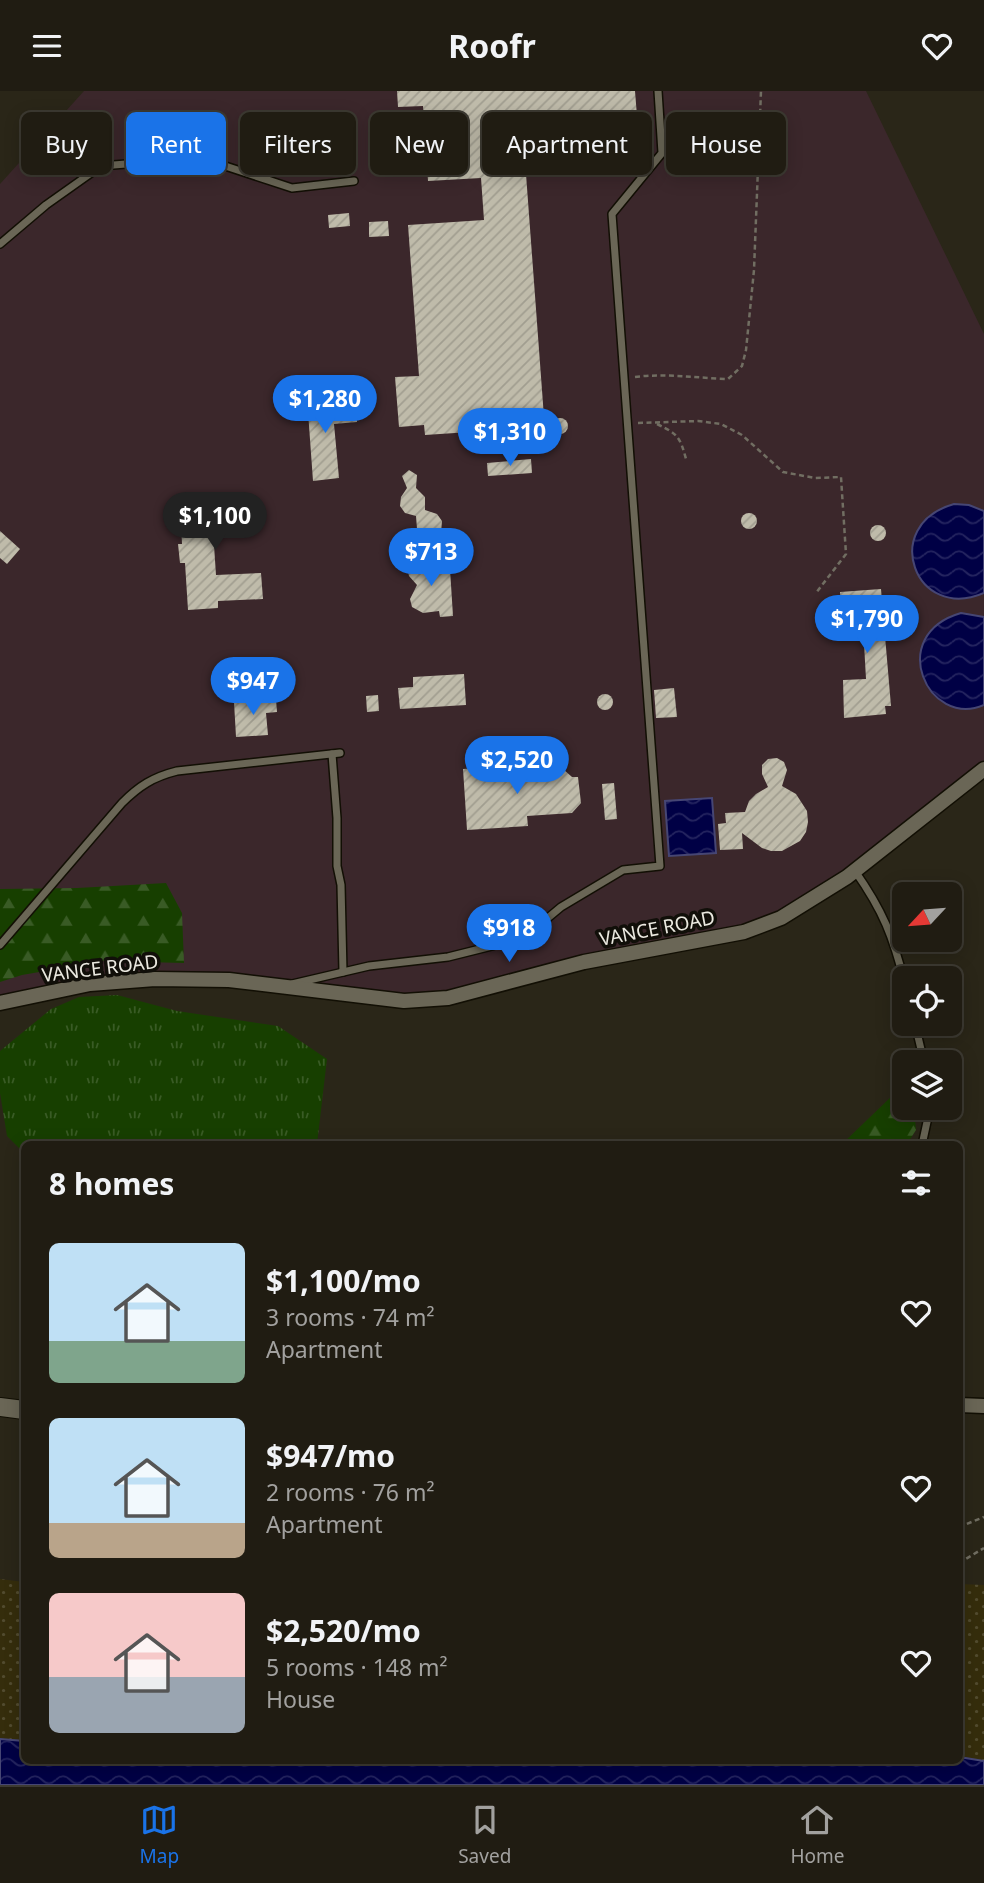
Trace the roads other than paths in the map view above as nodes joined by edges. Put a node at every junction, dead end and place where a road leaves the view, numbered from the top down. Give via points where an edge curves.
1 (658, 91) edge
2 (354, 181) dead end
3 (0, 244) edge
4 (984, 769) edge
5 (855, 870) junction
6 (0, 945) edge
7 (900, 966) edge
8 (343, 972) junction
9 (285, 985) junction
10 (0, 1003) edge
11 (927, 1120) edge
12 (923, 1141) edge
13 (963, 1405) edge
14 (984, 1406) edge
15 (0, 1407) edge
16 (21, 1410) edge
17 (21, 1415) edge
18 (0, 1417) edge

1 - 8 lane via 662,153 612,214 660,866 623,870 531,932 492,946
2 - 3 lane via 292,188 201,158 101,166
4 - 5 street, VANCE ROAD
5 - 7 lane via 888,925
5 - 9 street, VANCE ROAD via 781,918 744,932 584,962 448,998 404,1001
6 - 8 lane via 138,787 177,771 336,754
8 - 9 lane
9 - 10 street, VANCE ROAD via 145,979 67,988
11 - 12 lane
13 - 14 street
15 - 16 street
17 - 18 street

